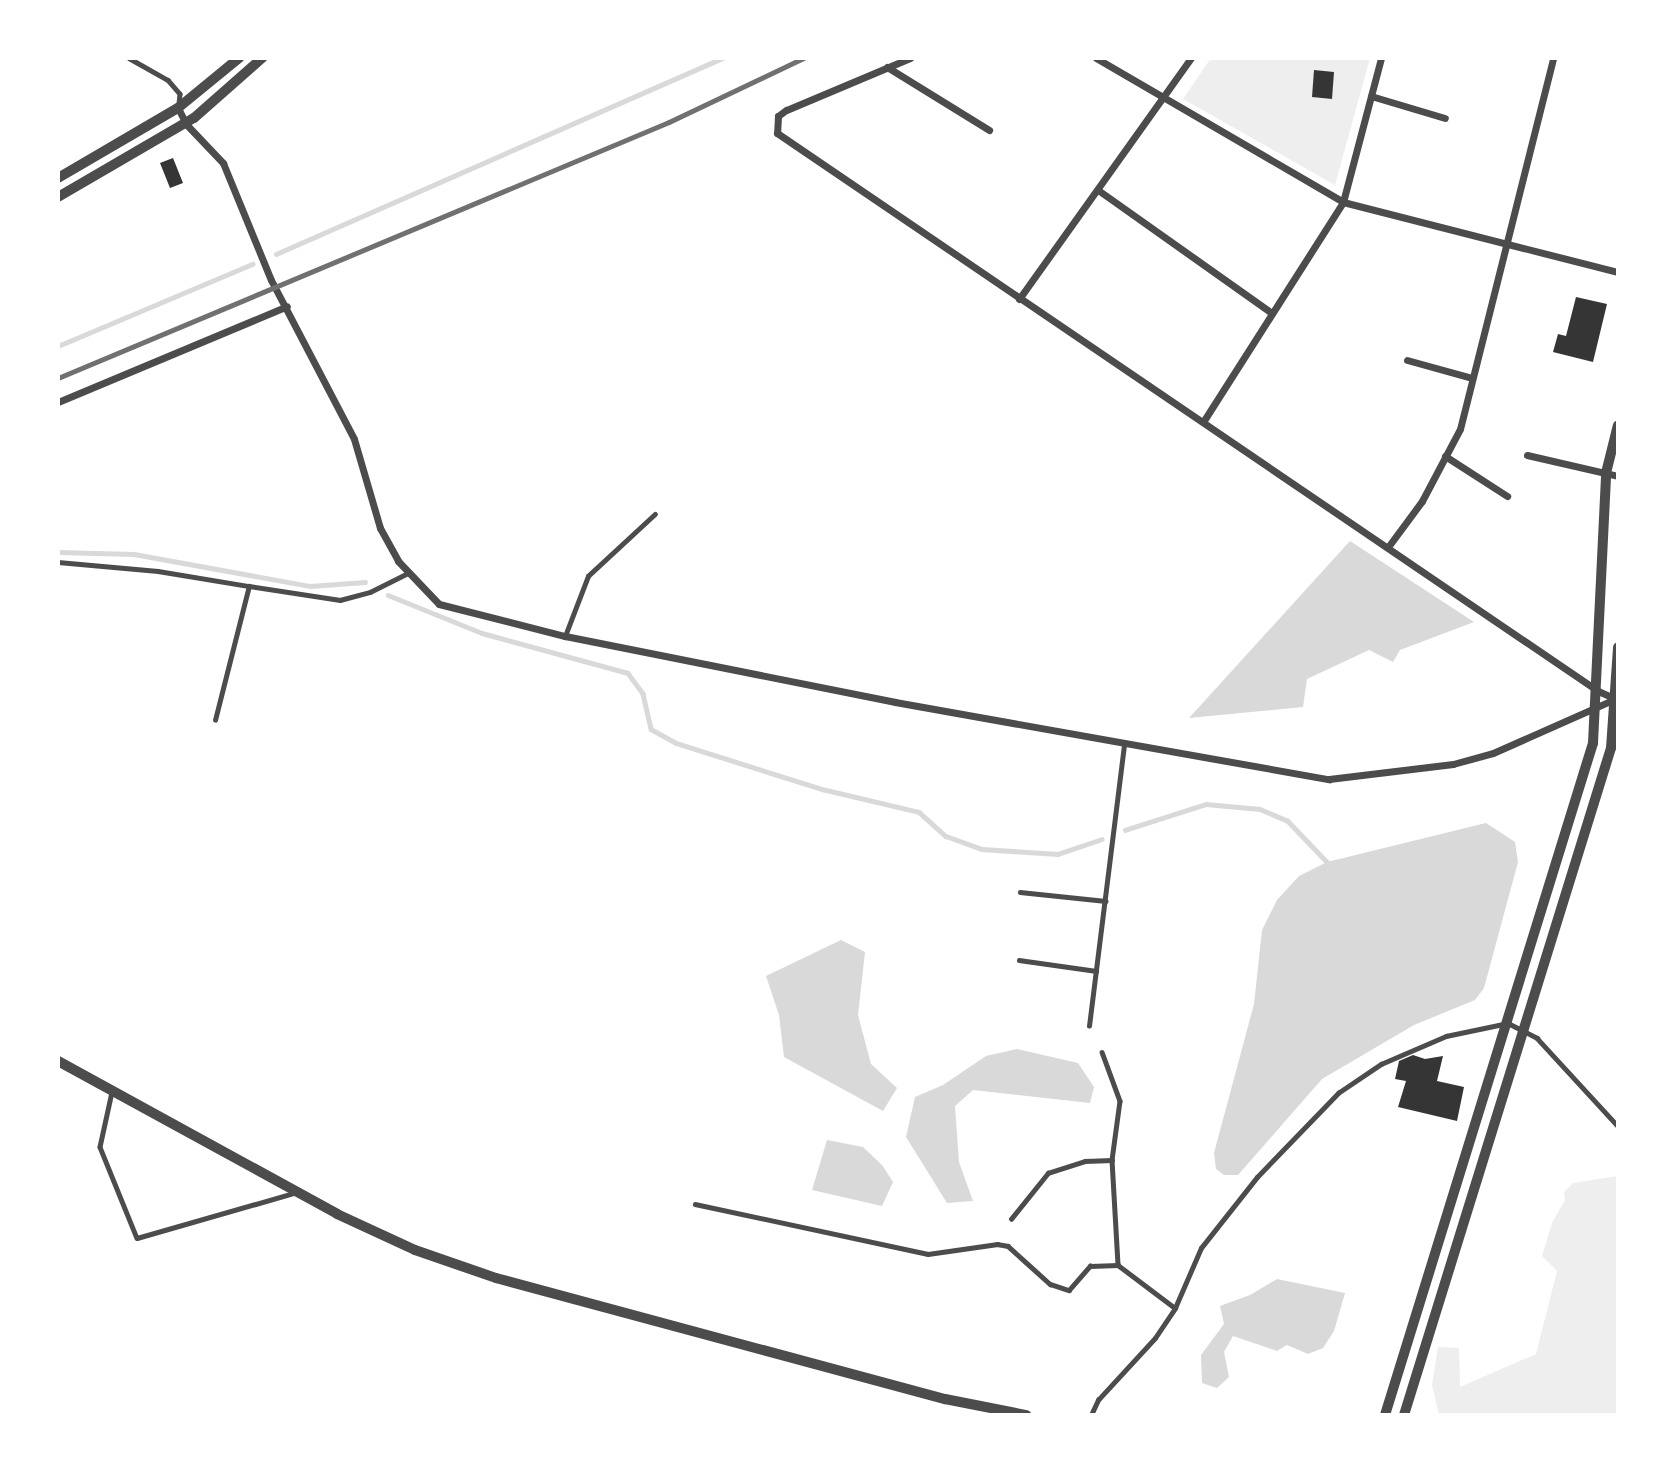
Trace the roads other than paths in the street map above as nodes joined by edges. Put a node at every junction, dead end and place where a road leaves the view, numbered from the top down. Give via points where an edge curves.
1 (129, 58) edge
2 (239, 58) edge
3 (262, 58) edge
4 (910, 58) edge
5 (1096, 58) edge
6 (1191, 58) edge
7 (1381, 58) edge
8 (1553, 58) edge
9 (887, 68) junction
10 (1371, 96) junction
11 (1163, 101) junction
12 (178, 108) junction
13 (1445, 118) dead end
14 (186, 124) junction
15 (989, 130) dead end
16 (58, 178) edge
17 (1098, 190) junction
18 (58, 197) edge
19 (1343, 202) junction
20 (1504, 243) junction
21 (1618, 272) edge
22 (1019, 299) junction
23 (286, 306) junction
24 (1272, 313) junction
25 (1407, 360) dead end
26 (1472, 378) junction
27 (58, 402) edge
28 (1203, 422) junction
29 (1618, 425) edge
30 (1527, 455) dead end
31 (1446, 456) junction
32 (1606, 473) junction
33 (1618, 476) edge
34 (1507, 496) dead end
35 (655, 514) dead end
36 (1388, 547) junction
37 (58, 562) edge
38 (408, 573) junction
39 (249, 586) junction
40 (565, 636) junction
41 (1618, 647) edge
42 (1598, 691) junction
43 (1617, 699) edge
44 (1596, 708) junction
45 (215, 720) dead end
46 (1124, 743) junction
47 (1020, 892) dead end
48 (1106, 901) junction
49 (1018, 960) dead end
50 (1096, 971) junction
51 (1508, 1023) junction
52 (1089, 1026) dead end
53 (1526, 1031) junction
54 (1102, 1052) dead end
55 (58, 1061) edge
56 (112, 1090) junction
57 (1480, 1107) junction
58 (1499, 1114) junction
59 (1618, 1126) edge
60 (1112, 1160) junction
61 (298, 1192) junction
62 (695, 1204) dead end
63 (1011, 1219) dead end
64 (1118, 1265) junction
65 (1431, 1266) junction
66 (1447, 1272) junction
67 (1175, 1308) junction
68 (1026, 1415) edge
69 (1091, 1415) edge
70 (1385, 1415) edge
71 (1404, 1415) edge

1 - 12 lane via 168,80 180,94
2 - 12 street
3 - 14 street
4 - 9 street
5 - 11 street
6 - 11 street
7 - 10 street
8 - 20 street
9 - 15 street
9 - 22 street via 786,110 778,116 776,126 783,141
10 - 13 street
10 - 19 street
11 - 17 street
11 - 19 street
12 - 14 street
12 - 16 street
14 - 18 street
14 - 23 street via 223,163
17 - 22 street
17 - 24 street
19 - 20 street
19 - 24 street
20 - 21 street
20 - 26 street
22 - 28 street
23 - 27 street
23 - 38 street via 354,439 380,528
24 - 28 street
25 - 26 street
26 - 31 street via 1460,429
28 - 36 street
29 - 32 street
30 - 32 street
31 - 34 street
31 - 36 street via 1422,501
32 - 33 street
32 - 42 street
35 - 40 lane via 588,576
36 - 42 street
37 - 39 lane via 158,571
38 - 39 lane via 370,592 340,600
38 - 40 street via 439,604
39 - 45 lane
40 - 46 street
41 - 43 street
42 - 43 street
42 - 44 street
43 - 44 street
43 - 53 street via 1611,748
44 - 46 street via 1493,753 1452,764 1329,779
44 - 51 street via 1593,743
46 - 48 lane
47 - 48 lane
48 - 50 lane
49 - 50 lane
50 - 52 lane
51 - 53 lane
51 - 57 street
51 - 67 lane via 1463,1031 1413,1049 1338,1093 1257,1177 1201,1248
53 - 58 street
53 - 59 lane
54 - 60 lane via 1120,1101
55 - 56 street
56 - 61 street
56 - 61 lane via 100,1147 137,1238
57 - 58 street
57 - 65 street
58 - 66 street
60 - 63 lane via 1085,1161 1048,1173
60 - 64 lane
61 - 68 street via 415,1250 496,1278 946,1399
62 - 64 lane via 928,1254 1007,1246 1050,1284 1069,1290 1090,1266
64 - 67 lane
65 - 66 street
65 - 70 street
66 - 71 street
67 - 69 lane via 1155,1338 1098,1400

